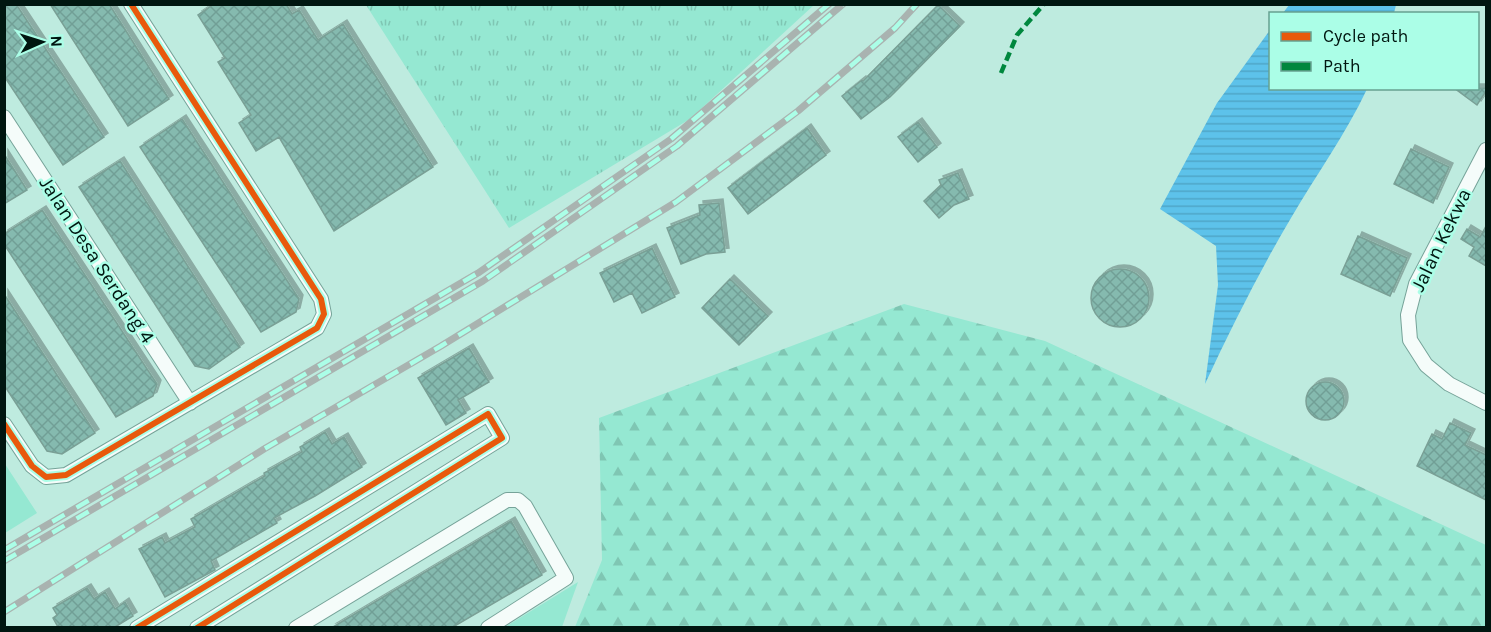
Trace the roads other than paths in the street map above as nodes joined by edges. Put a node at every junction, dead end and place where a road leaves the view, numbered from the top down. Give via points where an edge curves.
1 (131, 4) edge
2 (4, 117) edge
3 (1486, 150) edge
4 (189, 403) junction
5 (1486, 403) edge
6 (4, 424) edge
7 (138, 627) edge
8 (197, 627) edge
9 (296, 627) edge
10 (488, 627) edge

1 - 4 street via 321,299 324,314 317,328
2 - 4 street, Jalan Desa Serdang 4
3 - 5 street, Jalan Kekwa via 1416,284 1408,315 1410,340 1426,365 1449,384
4 - 6 street via 66,475 46,477 32,466
7 - 8 street via 488,414 502,438
9 - 10 street via 507,500 518,500 566,578

